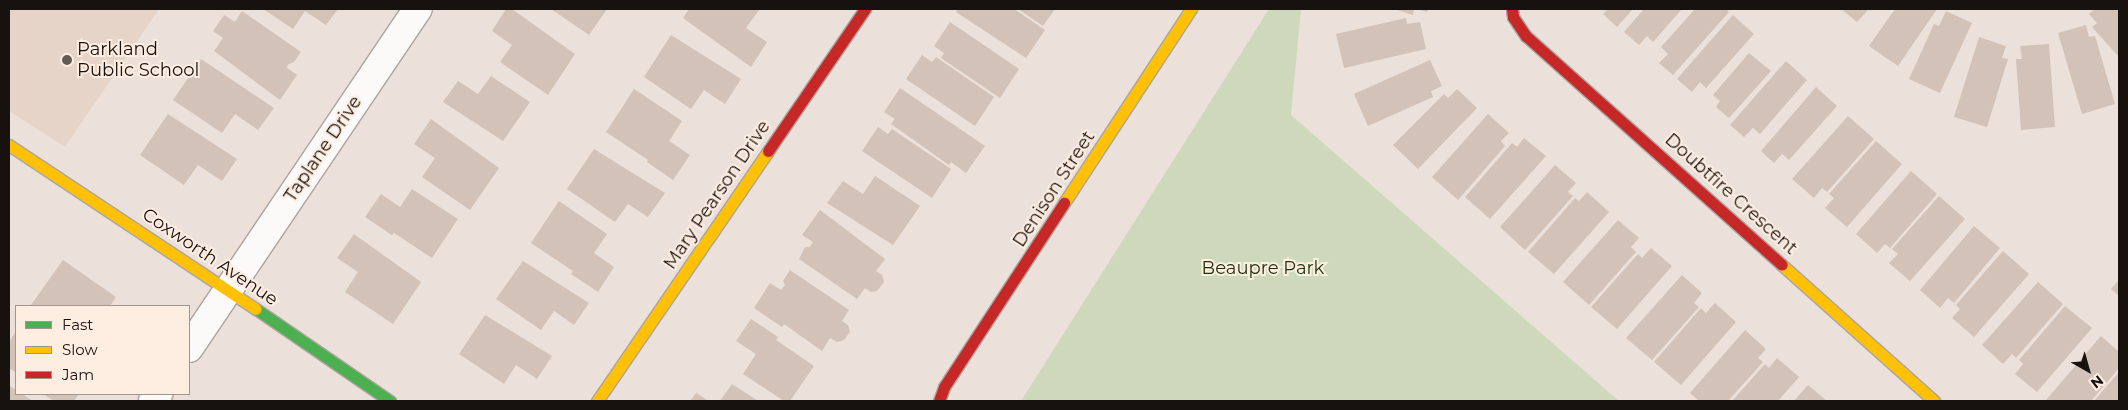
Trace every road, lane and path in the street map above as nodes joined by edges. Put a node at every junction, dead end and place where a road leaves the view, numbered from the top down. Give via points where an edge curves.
1 (418, 9) edge
2 (865, 9) edge
3 (1191, 9) edge
4 (1512, 9) edge
5 (9, 145) edge
6 (228, 289) junction
7 (190, 346) edge
8 (934, 399) edge
9 (390, 401) edge
10 (597, 401) edge
11 (1934, 401) edge

1 - 6 street, Taplane Drive
2 - 10 street, Mary Pearson Drive
3 - 8 street, Denison Street
4 - 11 street, Doubtfire Crescent via 1513,18 1526,36
5 - 6 street, Coxworth Avenue
6 - 7 street, Taplane Drive
6 - 9 street, Coxworth Avenue

